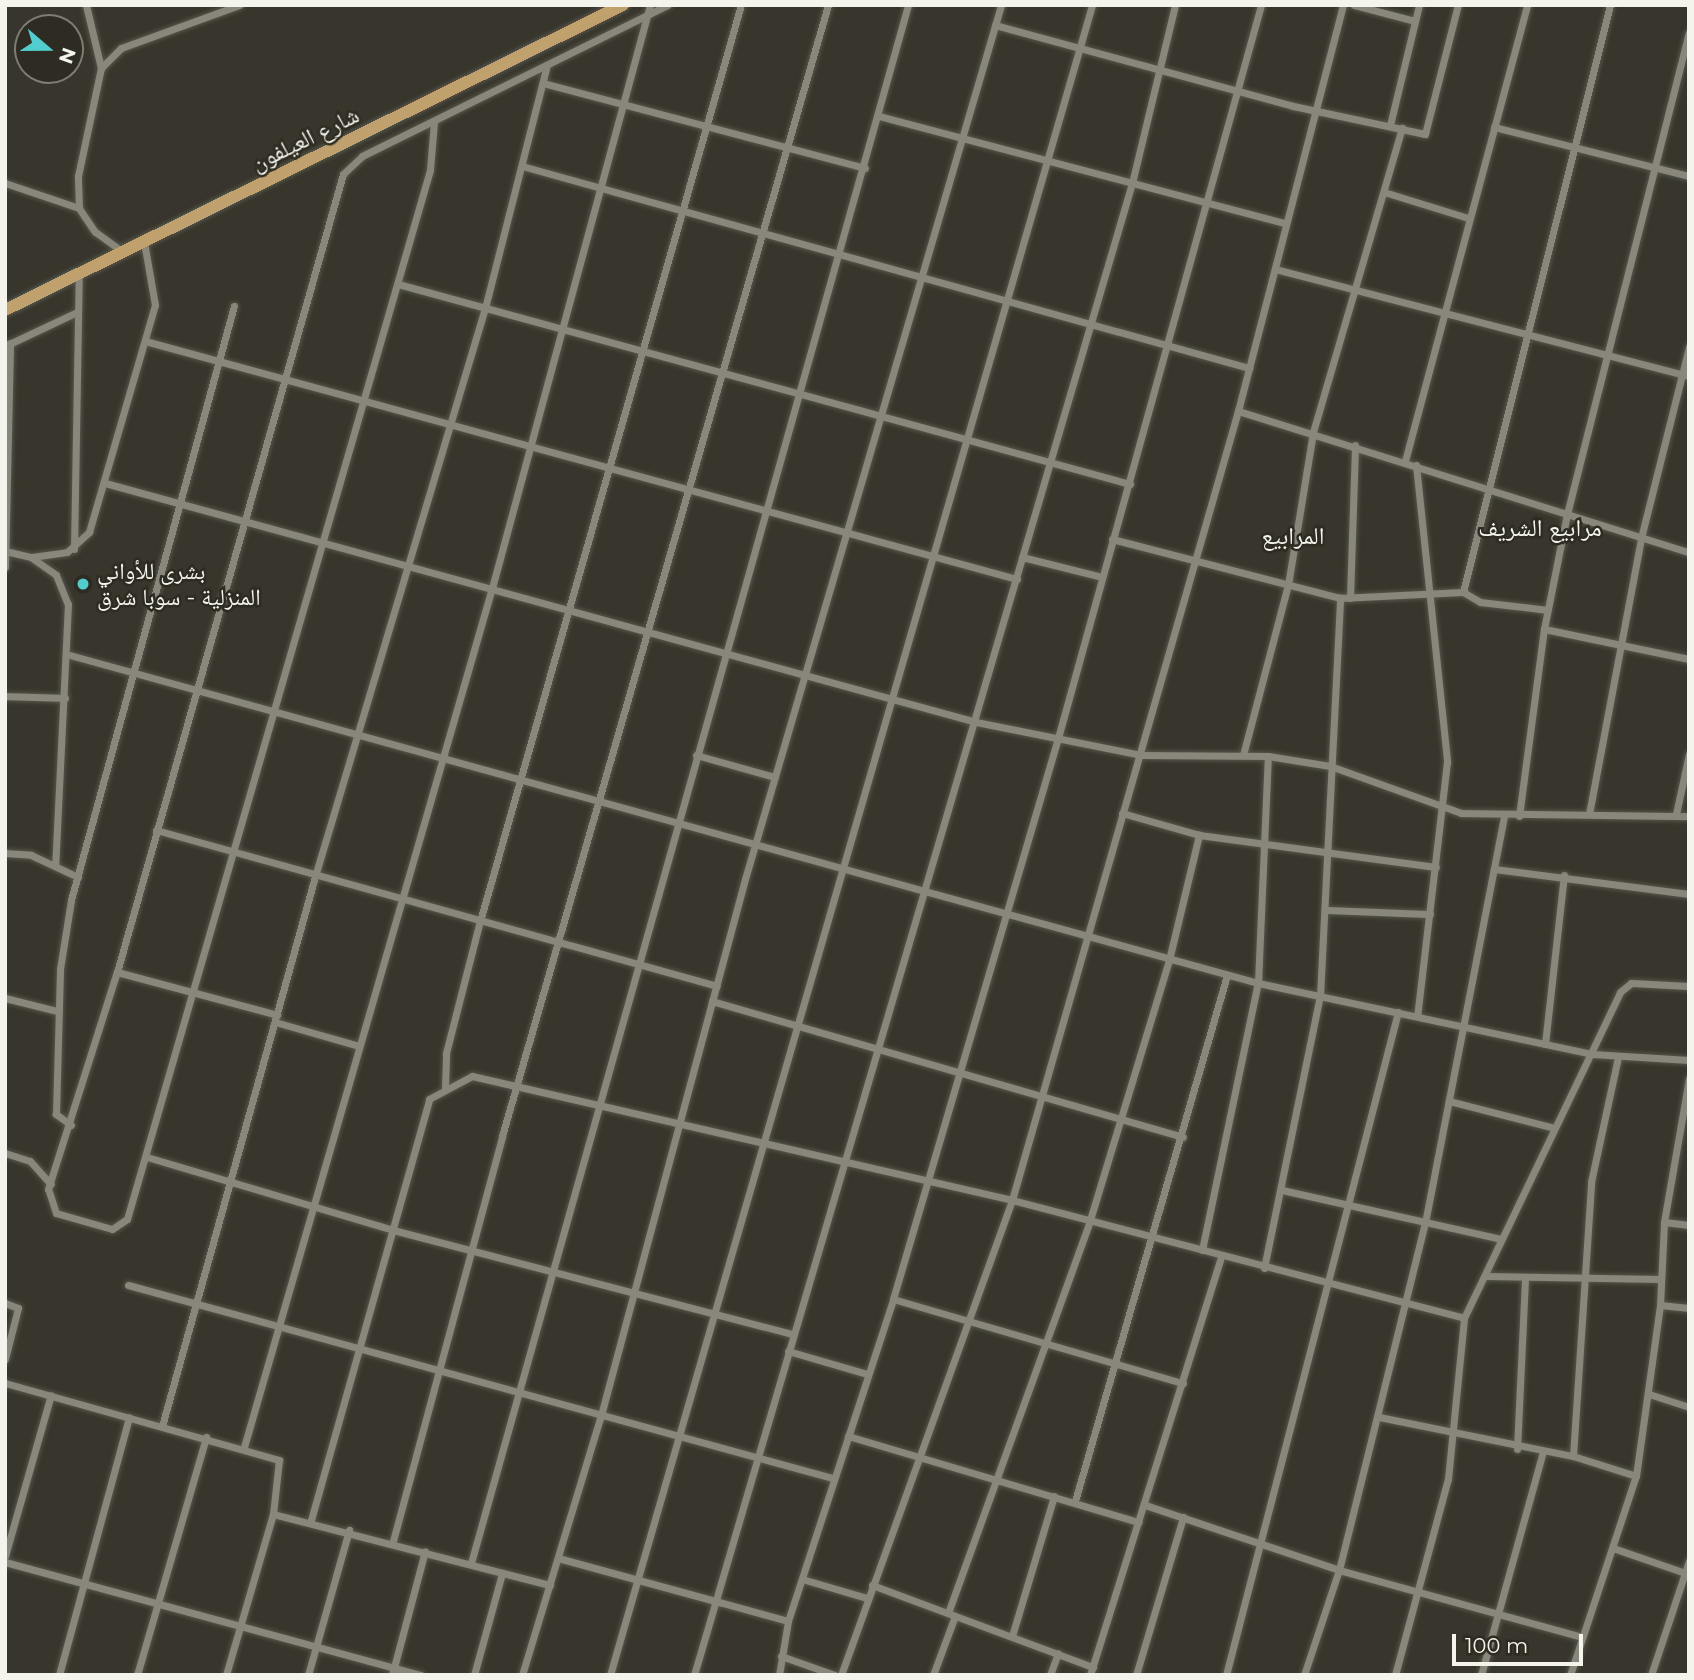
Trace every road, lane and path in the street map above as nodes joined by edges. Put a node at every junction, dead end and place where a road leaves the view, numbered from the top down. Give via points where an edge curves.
1 (86, 5) edge
2 (239, 5) edge
3 (622, 5) edge
4 (668, 5) edge
5 (741, 5) edge
6 (828, 5) edge
7 (908, 5) edge
8 (1001, 5) edge
9 (1092, 5) edge
10 (1175, 5) edge
11 (1261, 5) edge
12 (1343, 5) edge
13 (1354, 5) edge
14 (1419, 5) edge
15 (1458, 5) edge
16 (1527, 5) edge
17 (1610, 5) edge
18 (650, 10) edge
19 (1415, 21) junction
20 (995, 25) junction
21 (1689, 33) edge
22 (1079, 47) junction
23 (547, 65) junction
24 (101, 68) junction
25 (1163, 69) junction
26 (543, 83) junction
27 (1237, 89) junction
28 (628, 101) junction
29 (1316, 109) junction
30 (879, 116) junction
31 (434, 121) junction
32 (707, 122) junction
33 (1390, 125) junction
34 (1494, 127) junction
35 (1402, 128) junction
36 (963, 140) junction
37 (787, 146) junction
38 (1576, 146) junction
39 (1048, 160) junction
40 (522, 166) junction
41 (865, 168) junction
42 (1650, 168) junction
43 (1689, 176) edge
44 (5, 183) edge
45 (1132, 183) junction
46 (599, 190) junction
47 (1384, 192) junction
48 (1208, 201) junction
49 (79, 208) junction
50 (682, 213) junction
51 (1468, 218) junction
52 (1285, 223) junction
53 (763, 234) junction
54 (144, 242) junction
55 (123, 252) junction
56 (843, 255) junction
57 (1275, 269) junction
58 (79, 274) junction
59 (925, 276) junction
60 (398, 284) junction
61 (1355, 288) junction
62 (1009, 301) junction
63 (234, 306) dead end
64 (485, 308) junction
65 (5, 310) edge
66 (1444, 310) junction
67 (78, 312) junction
68 (1090, 322) junction
69 (563, 329) junction
70 (1525, 331) junction
71 (145, 341) junction
72 (8, 344) edge
73 (1167, 344) junction
74 (1689, 347) edge
75 (642, 350) junction
76 (1603, 355) junction
77 (221, 360) junction
78 (1249, 368) junction
79 (724, 374) junction
80 (1686, 375) edge
81 (284, 378) junction
82 (801, 397) junction
83 (364, 399) junction
84 (1238, 411) junction
85 (882, 418) junction
86 (448, 424) junction
87 (1313, 432) junction
88 (967, 440) junction
89 (527, 445) junction
90 (1354, 445) junction
91 (1405, 461) junction
92 (1048, 463) junction
93 (1416, 465) junction
94 (608, 469) junction
95 (105, 483) junction
96 (1130, 484) junction
97 (1488, 489) junction
98 (687, 492) junction
99 (180, 503) junction
100 (771, 511) junction
101 (1567, 514) junction
102 (244, 520) junction
103 (847, 535) junction
104 (1641, 538) junction
105 (1112, 539) junction
106 (326, 541) junction
107 (74, 549) junction
108 (6, 551) edge
109 (1689, 552) edge
110 (32, 557) junction
111 (1022, 557) junction
112 (934, 559) junction
113 (1195, 565) junction
114 (409, 566) junction
115 (5, 567) edge
116 (1102, 578) junction
117 (1017, 579) junction
118 (1288, 585) junction
119 (492, 588) junction
120 (1463, 592) junction
121 (1431, 594) junction
122 (1340, 598) junction
123 (1350, 598) junction
124 (1548, 610) junction
125 (568, 611) junction
126 (1544, 629) junction
127 (649, 632) junction
128 (1622, 645) junction
129 (728, 653) junction
130 (66, 654) junction
131 (1689, 659) edge
132 (132, 674) junction
133 (806, 676) junction
134 (195, 690) junction
135 (5, 696) edge
136 (65, 698) junction
137 (890, 698) junction
138 (274, 713) junction
139 (976, 722) junction
140 (358, 735) junction
141 (1058, 738) junction
142 (1689, 754) edge
143 (695, 755) junction
144 (1141, 755) junction
145 (1243, 755) junction
146 (1268, 756) junction
147 (443, 757) junction
148 (1330, 766) junction
149 (520, 777) junction
150 (775, 777) junction
151 (602, 803) junction
152 (1443, 805) junction
153 (1122, 813) junction
154 (1589, 814) junction
155 (1676, 814) junction
156 (1519, 816) junction
157 (1689, 816) edge
158 (1504, 817) junction
159 (677, 825) junction
160 (156, 831) junction
161 (1199, 835) junction
162 (1262, 841) junction
163 (755, 846) junction
164 (1328, 851) junction
165 (5, 853) edge
166 (234, 853) junction
167 (55, 866) junction
168 (1436, 867) junction
169 (1494, 869) junction
170 (840, 871) junction
171 (316, 873) junction
172 (1564, 875) junction
173 (78, 877) junction
174 (920, 893) junction
175 (1689, 894) edge
176 (402, 900) junction
177 (1325, 910) junction
178 (1006, 914) junction
179 (1430, 914) junction
180 (480, 921) junction
181 (1088, 936) junction
182 (559, 942) junction
183 (1169, 960) junction
184 (637, 963) junction
185 (117, 972) junction
186 (1227, 975) junction
187 (1258, 983) junction
188 (717, 986) junction
189 (1689, 986) edge
190 (195, 993) junction
191 (1320, 996) junction
192 (5, 998) edge
193 (712, 1001) junction
194 (57, 1011) junction
195 (1398, 1012) junction
196 (1417, 1016) junction
197 (276, 1019) junction
198 (794, 1025) junction
199 (1466, 1027) junction
200 (1545, 1044) junction
201 (359, 1046) junction
202 (875, 1049) junction
203 (1592, 1054) junction
204 (1618, 1057) junction
205 (1689, 1060) edge
206 (960, 1072) junction
207 (1689, 1079) edge
208 (519, 1083) junction
209 (445, 1087) junction
210 (1041, 1094) junction
211 (1449, 1101) junction
212 (598, 1104) junction
213 (1121, 1117) junction
214 (679, 1122) junction
215 (71, 1125) junction
216 (1554, 1128) junction
217 (1183, 1137) junction
218 (764, 1142) junction
219 (5, 1153) edge
220 (147, 1157) junction
221 (846, 1161) junction
222 (228, 1181) junction
223 (926, 1183) junction
224 (51, 1184) junction
225 (1282, 1190) junction
226 (1012, 1200) junction
227 (1349, 1204) junction
228 (316, 1206) junction
229 (1090, 1220) junction
230 (1664, 1222) junction
231 (1425, 1223) junction
232 (1689, 1224) edge
233 (393, 1230) junction
234 (1153, 1238) junction
235 (1501, 1239) junction
236 (471, 1249) junction
237 (1202, 1250) junction
238 (1220, 1256) junction
239 (1264, 1268) junction
240 (551, 1273) junction
241 (1486, 1276) junction
242 (1525, 1279) junction
243 (1659, 1279) junction
244 (1584, 1280) junction
245 (1330, 1284) junction
246 (128, 1285) dead end
247 (633, 1293) junction
248 (893, 1299) junction
249 (1405, 1302) junction
250 (5, 1303) edge
251 (194, 1304) junction
252 (1660, 1305) junction
253 (1689, 1308) edge
254 (713, 1313) junction
255 (1464, 1318) junction
256 (971, 1320) junction
257 (278, 1324) junction
258 (792, 1334) junction
259 (1047, 1342) junction
260 (359, 1346) junction
261 (788, 1351) junction
262 (5, 1359) edge
263 (1112, 1363) junction
264 (440, 1371) junction
265 (867, 1374) junction
266 (5, 1382) edge
267 (1183, 1383) junction
268 (519, 1393) junction
269 (1649, 1394) junction
270 (51, 1395) junction
271 (1689, 1408) edge
272 (129, 1417) junction
273 (1379, 1417) junction
274 (600, 1419) junction
275 (162, 1426) junction
276 (848, 1436) junction
277 (1455, 1436) junction
278 (206, 1437) junction
279 (677, 1440) junction
280 (244, 1447) junction
281 (1517, 1448) junction
282 (1544, 1452) junction
283 (1573, 1456) junction
284 (919, 1458) junction
285 (754, 1459) junction
286 (1636, 1476) junction
287 (996, 1477) junction
288 (832, 1478) junction
289 (1054, 1496) junction
290 (1075, 1501) junction
291 (1145, 1505) junction
292 (273, 1514) junction
293 (1183, 1517) junction
294 (311, 1520) junction
295 (1139, 1522) junction
296 (349, 1530) junction
297 (393, 1541) junction
298 (1260, 1544) junction
299 (1612, 1548) junction
300 (425, 1551) junction
301 (5, 1556) edge
302 (558, 1558) junction
303 (1689, 1560) edge
304 (5, 1562) edge
305 (471, 1563) junction
306 (1339, 1570) junction
307 (502, 1573) junction
308 (1687, 1574) edge
309 (802, 1579) junction
310 (83, 1581) junction
311 (637, 1581) junction
312 (550, 1585) junction
313 (872, 1585) junction
314 (1419, 1592) junction
315 (867, 1598) junction
316 (716, 1601) junction
317 (159, 1603) junction
318 (951, 1614) junction
319 (1500, 1614) junction
320 (788, 1622) junction
321 (239, 1625) junction
322 (1012, 1636) junction
323 (1582, 1637) junction
324 (316, 1646) junction
325 (1058, 1654) junction
326 (782, 1656) junction
327 (393, 1671) edge
328 (1092, 1671) edge
329 (59, 1675) edge
330 (137, 1675) edge
331 (226, 1675) edge
332 (308, 1675) edge
333 (421, 1675) edge
334 (474, 1675) edge
335 (522, 1675) edge
336 (610, 1675) edge
337 (694, 1675) edge
338 (779, 1675) edge
339 (835, 1675) edge
340 (841, 1675) edge
341 (933, 1675) edge
342 (1050, 1675) edge
343 (1136, 1675) edge
344 (1226, 1675) edge
345 (1304, 1675) edge
346 (1395, 1675) edge
347 (1481, 1675) edge
348 (1570, 1675) edge
349 (1651, 1675) edge

1 - 24 street
2 - 24 street via 121,48
3 - 54 highway, شارع العيلفون
4 - 18 street
5 - 32 street
6 - 37 street
7 - 30 street
8 - 20 street
9 - 22 street
10 - 25 street
11 - 27 street
12 - 29 street
13 - 19 street
14 - 19 street
15 - 35 street via 1428,131
16 - 34 street
17 - 38 street
18 - 23 street
18 - 28 street
19 - 33 street
20 - 22 street
20 - 36 street
21 - 42 street
22 - 25 street
22 - 39 street
23 - 26 street
23 - 31 street
24 - 49 street via 78,176
25 - 27 street
25 - 45 street
26 - 28 street
26 - 40 street
27 - 29 street
27 - 48 street
28 - 32 street
28 - 46 street
29 - 33 street
29 - 52 street
30 - 36 street
30 - 41 street
31 - 60 street via 430,170
31 - 81 street via 356,160 343,174
32 - 37 street
32 - 50 street
33 - 35 street
34 - 38 street
34 - 51 street
35 - 47 street
36 - 39 street
36 - 59 street
37 - 41 street
37 - 53 street
38 - 42 street
38 - 70 street
39 - 45 street
39 - 62 street
40 - 46 street
40 - 64 street
41 - 56 street
42 - 43 street
42 - 76 street
44 - 49 street
45 - 48 street
45 - 68 street
46 - 50 street
46 - 69 street
47 - 51 street
47 - 61 street
48 - 52 street
48 - 73 street
49 - 55 street via 95,232
50 - 53 street
50 - 75 street
51 - 66 street
52 - 57 street
53 - 56 street
53 - 79 street
54 - 55 highway, شارع العيلفون
54 - 71 street via 156,291
55 - 58 highway, شارع العيلفون
56 - 59 street
56 - 82 street
57 - 61 street
57 - 78 street
58 - 65 highway, شارع العيلفون
58 - 67 street
59 - 62 street
59 - 85 street
60 - 64 street
60 - 83 street
61 - 66 street
61 - 87 street
62 - 68 street
62 - 88 street
63 - 77 street
64 - 69 street
64 - 86 street
66 - 70 street
66 - 91 street
67 - 72 street
67 - 107 street
68 - 73 street
68 - 92 street
69 - 75 street
69 - 89 street
70 - 76 street
70 - 97 street
71 - 77 street
71 - 95 street
72 - 108 street
73 - 78 street
73 - 96 street
74 - 80 street
75 - 79 street
75 - 94 street
76 - 80 street
76 - 101 street
77 - 81 street
77 - 99 street
78 - 84 street
79 - 82 street
79 - 98 street
80 - 104 street
81 - 83 street
81 - 102 street
82 - 85 street
82 - 100 street
83 - 86 street
83 - 106 street
84 - 87 street
84 - 113 street
85 - 88 street
85 - 103 street
86 - 89 street
86 - 114 street
87 - 90 street
87 - 118 street
88 - 92 street
88 - 112 street
89 - 94 street
89 - 119 street
90 - 91 street
90 - 123 street
91 - 93 street
92 - 96 street
92 - 111 street
93 - 97 street
93 - 121 street
94 - 98 street
94 - 125 street
95 - 99 street
95 - 107 street via 89,532
96 - 105 street
97 - 101 street
97 - 120 street
98 - 100 street
98 - 127 street
99 - 102 street
99 - 132 street
100 - 103 street
100 - 129 street
101 - 104 street
101 - 124 street
102 - 106 street
102 - 134 street
103 - 112 street
103 - 133 street
104 - 109 street
104 - 128 street
105 - 113 street
105 - 116 street
106 - 114 street
106 - 138 street
107 - 110 street
108 - 110 street
108 - 115 street
110 - 130 street via 56,575 66,593
111 - 116 street
111 - 117 street
112 - 117 street
112 - 137 street
113 - 118 street
113 - 144 street
114 - 119 street
114 - 140 street
116 - 141 street
117 - 139 street
118 - 122 street
118 - 145 street
119 - 125 street
119 - 147 street
120 - 121 street
120 - 124 street via 1480,602
121 - 123 street
121 - 152 street via 1439,726 1447,762
122 - 123 street
122 - 148 street
124 - 126 street
125 - 127 street
125 - 149 street
126 - 128 street
126 - 156 street
127 - 129 street
127 - 151 street
128 - 131 street
128 - 154 street
129 - 133 street
129 - 143 street
130 - 132 street
130 - 136 street
132 - 134 street
132 - 173 street
133 - 137 street
133 - 150 street
134 - 138 street
134 - 160 street
135 - 136 street
136 - 167 street
137 - 139 street
137 - 170 street
138 - 140 street
138 - 166 street
139 - 141 street
139 - 174 street
140 - 147 street
140 - 171 street
141 - 144 street
141 - 178 street
142 - 155 street
143 - 150 street
143 - 159 street
144 - 145 street
144 - 153 street
145 - 146 street
146 - 148 street
146 - 162 street
147 - 149 street
147 - 176 street
148 - 152 street
148 - 164 street
149 - 151 street
149 - 180 street
150 - 163 street
151 - 159 street
151 - 182 street
152 - 158 street
152 - 168 street
153 - 161 street
153 - 181 street
154 - 155 street
154 - 156 street
155 - 157 street
156 - 158 street
158 - 169 street
159 - 163 street
159 - 184 street
160 - 166 street
160 - 185 street
161 - 162 street
161 - 183 street
162 - 164 street
162 - 187 street
163 - 170 street
163 - 188 street
164 - 168 street
164 - 177 street
165 - 167 street
166 - 171 street
166 - 190 street
167 - 173 street
168 - 179 street
169 - 172 street
169 - 199 street
170 - 174 street
170 - 198 street
171 - 176 street
171 - 197 street
172 - 175 street
172 - 200 street
173 - 194 street
174 - 178 street
174 - 202 street
176 - 180 street
176 - 201 street
177 - 179 street
177 - 191 street
178 - 181 street
178 - 206 street
179 - 196 street
180 - 182 street
180 - 209 street via 446,1053
181 - 183 street
181 - 210 street
182 - 184 street
182 - 208 street
183 - 186 street
183 - 213 street
184 - 188 street
184 - 212 street
185 - 190 street
185 - 215 street
186 - 187 street
186 - 217 street
187 - 191 street
187 - 237 street
188 - 193 street
189 - 203 street via 1625,985
190 - 197 street
190 - 220 street
191 - 195 street
191 - 225 street
192 - 194 street
193 - 198 street
193 - 214 street
194 - 215 street via 56,1114
195 - 196 street
195 - 227 street
196 - 199 street
197 - 201 street
197 - 222 street
198 - 202 street
198 - 218 street
199 - 200 street
199 - 211 street
200 - 203 street
201 - 228 street
202 - 206 street
202 - 221 street
203 - 204 street
203 - 216 street
204 - 205 street
204 - 244 street via 1596,1145
206 - 210 street
206 - 223 street
207 - 230 street
208 - 209 street via 472,1076
208 - 212 street
208 - 236 street
209 - 233 street via 429,1099
210 - 213 street
210 - 226 street
211 - 216 street
211 - 231 street
212 - 214 street
212 - 240 street
213 - 217 street
213 - 229 street
214 - 218 street
214 - 247 street
215 - 224 street
216 - 235 street
217 - 234 street
218 - 221 street
218 - 254 street
219 - 224 street via 30,1161
220 - 222 street
220 - 224 street via 127,1219 118,1228 56,1213 47,1198
221 - 223 street
221 - 258 street
222 - 228 street
222 - 251 street
223 - 226 street
223 - 248 street
225 - 227 street
225 - 239 street
226 - 229 street
226 - 256 street
227 - 231 street
227 - 245 street
228 - 233 street
228 - 257 street
229 - 234 street
229 - 259 street
230 - 232 street
230 - 243 street
231 - 235 street
231 - 249 street
233 - 236 street
233 - 260 street
234 - 237 street
234 - 263 street
235 - 241 street
236 - 240 street
236 - 264 street
237 - 238 street
238 - 239 street
238 - 267 street
239 - 245 street
240 - 247 street
240 - 268 street
241 - 242 street
241 - 255 street
242 - 244 street
242 - 281 street
243 - 244 street
243 - 252 street
244 - 283 street
245 - 249 street
245 - 298 street
246 - 251 street
247 - 254 street
247 - 274 street
248 - 256 street
248 - 265 street
249 - 255 street
249 - 273 street
250 - 262 street via 18,1308
251 - 257 street
251 - 275 street
252 - 253 street
252 - 269 street
254 - 258 street
254 - 279 street
255 - 277 street
256 - 259 street
256 - 284 street
257 - 260 street
257 - 280 street
258 - 261 street
259 - 263 street
259 - 287 street
260 - 264 street
260 - 294 street
261 - 265 street
261 - 285 street
263 - 267 street
263 - 290 street
264 - 268 street
264 - 297 street
265 - 276 street
266 - 270 street
267 - 291 street
268 - 274 street
268 - 305 street
269 - 271 street
269 - 286 street
270 - 272 street
270 - 301 street
272 - 275 street
272 - 310 street
273 - 277 street
273 - 306 street
274 - 279 street
274 - 302 street
275 - 278 street
276 - 284 street
276 - 288 street
277 - 281 street
277 - 314 street
278 - 280 street
278 - 317 street
279 - 285 street
279 - 311 street
280 - 292 street via 281,1464
281 - 282 street
282 - 283 street
282 - 319 street
283 - 286 street
284 - 287 street
284 - 313 street
285 - 288 street
285 - 316 street
286 - 299 street
287 - 289 street
287 - 318 street
288 - 309 street
289 - 290 street
289 - 322 street
290 - 295 street
291 - 293 street
291 - 295 street
292 - 294 street
292 - 321 street
293 - 298 street
293 - 343 street
294 - 296 street
295 - 328 street
296 - 297 street
296 - 324 street
297 - 300 street
298 - 306 street
298 - 344 street
299 - 308 street
299 - 323 street
300 - 305 street
300 - 327 street
302 - 311 street
302 - 312 street
303 - 308 street
304 - 310 street
305 - 307 street
306 - 314 street
306 - 345 street
307 - 312 street
307 - 334 street
308 - 349 street
309 - 315 street
309 - 320 street
310 - 317 street
310 - 329 street
311 - 316 street
311 - 336 street
312 - 335 street
313 - 315 street
313 - 318 street
314 - 319 street
314 - 346 street
315 - 340 street
316 - 320 street
316 - 337 street
317 - 321 street
317 - 330 street
318 - 322 street
318 - 341 street
319 - 323 street
319 - 347 street
320 - 326 street
321 - 324 street
321 - 331 street
322 - 325 street
323 - 348 street
324 - 327 street
324 - 332 street
325 - 328 street
325 - 342 street
326 - 338 street
326 - 339 street
327 - 333 street

